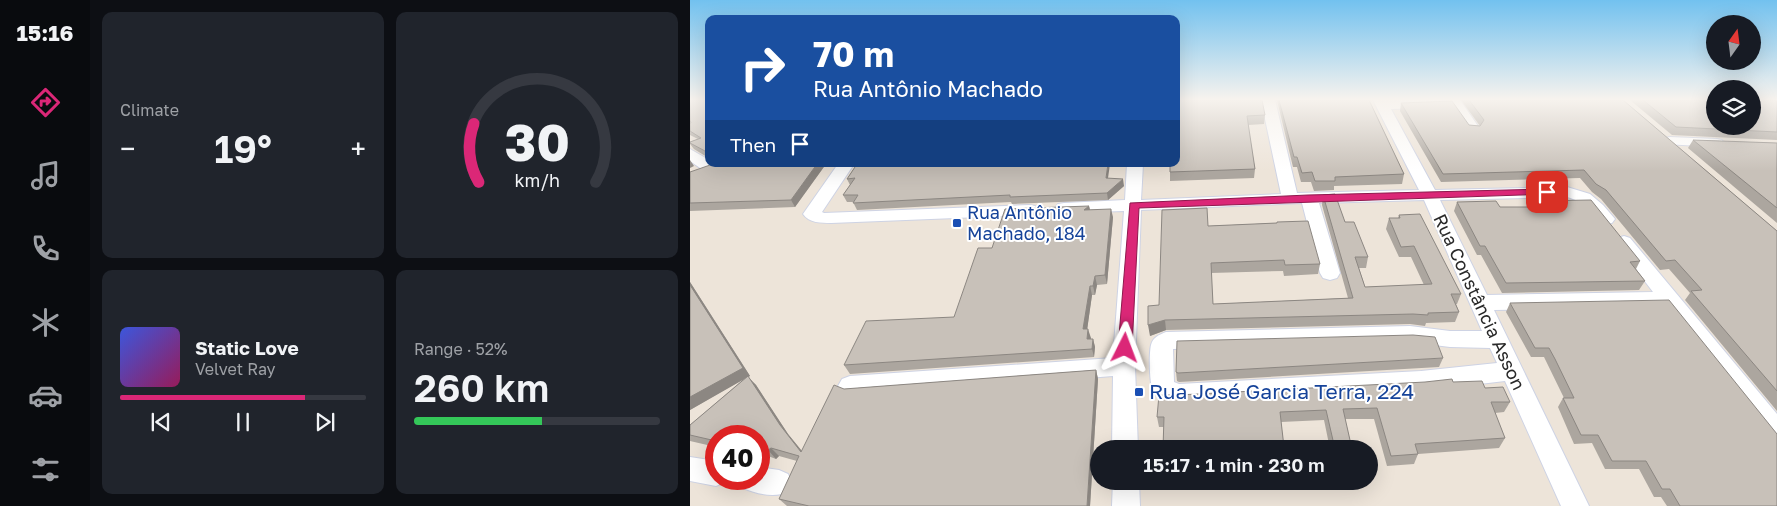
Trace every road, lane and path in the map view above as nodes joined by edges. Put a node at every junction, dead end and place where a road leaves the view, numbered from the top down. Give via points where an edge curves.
1 (1273, 124) edge
2 (1392, 124) edge
3 (1468, 124) edge
4 (1472, 129) edge
5 (1656, 130) edge
6 (1670, 142) junction
7 (1730, 144) edge
8 (690, 154) edge
9 (1692, 160) edge
10 (705, 162) edge
11 (710, 167) edge
12 (844, 167) edge
13 (1135, 167) edge
14 (690, 175) edge
15 (1430, 196) junction
16 (1308, 198) junction
17 (1290, 199) junction
18 (1134, 205) junction
19 (1330, 273) dead end
20 (1668, 299) junction
21 (1479, 303) junction
22 (1497, 340) junction
23 (1124, 366) junction
24 (1511, 371) junction
25 (850, 386) dead end
26 (1777, 433) edge
27 (1126, 440) edge
28 (690, 469) edge
29 (705, 471) edge
30 (770, 482) edge
31 (779, 483) dead end
32 (1126, 490) edge
33 (1126, 506) edge
34 (1575, 506) edge

1 - 17 street
2 - 15 street, Rua Constância Asson
3 - 4 street
5 - 6 street
6 - 7 street
6 - 9 street
8 - 10 street
11 - 14 street
12 - 18 street via 812,214 831,218
13 - 18 street
15 - 16 street
15 - 20 street via 1567,192 1581,195 1594,204
15 - 21 street, Rua Constância Asson
16 - 17 street
16 - 19 street
17 - 18 street
18 - 23 street
20 - 21 street
20 - 26 street
21 - 22 street, Rua Constância Asson
22 - 24 street, Rua Constância Asson
22 - 24 street via 1410,334 1166,341 1162,345 1162,386 1168,392 1179,394 1421,381
23 - 25 street
23 - 27 street
24 - 34 street, Rua Constância Asson
28 - 29 street
30 - 31 street
32 - 33 street

